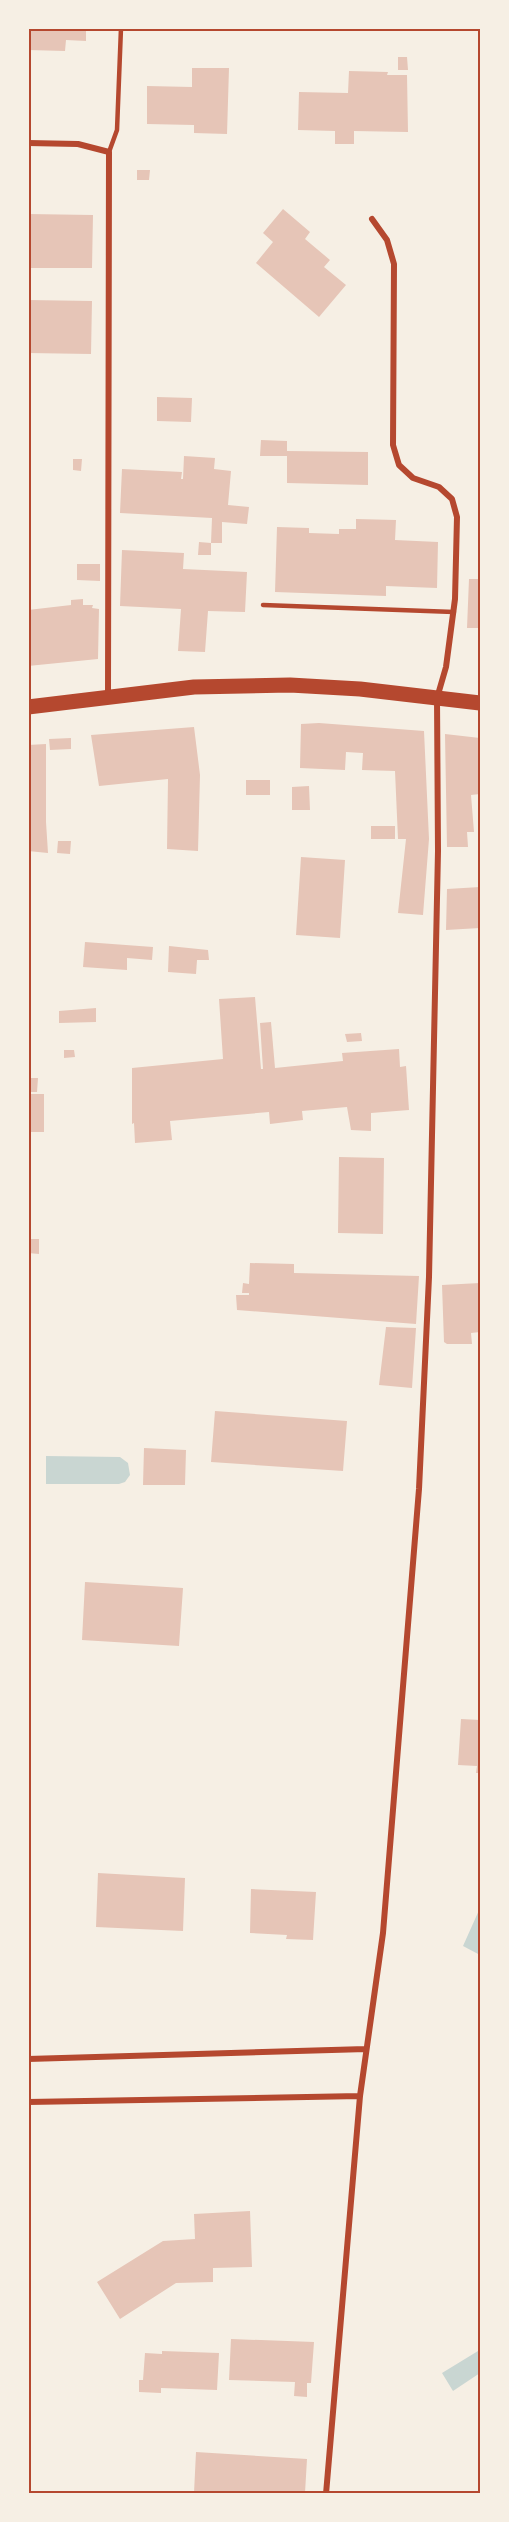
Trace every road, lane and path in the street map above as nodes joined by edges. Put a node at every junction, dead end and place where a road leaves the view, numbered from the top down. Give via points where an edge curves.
1 (121, 28) edge
2 (28, 143) edge
3 (109, 152) junction
4 (372, 219) dead end
5 (263, 605) dead end
6 (454, 612) junction
7 (108, 698) junction
8 (437, 698) junction
9 (480, 703) edge
10 (28, 706) edge
11 (366, 2049) junction
12 (28, 2059) edge
13 (360, 2096) junction
14 (28, 2102) edge
15 (326, 2493) edge

1 - 3 lane via 117,130
2 - 3 street via 78,144
3 - 7 street
4 - 6 street via 387,240 394,264 393,445 399,465 413,478 439,487 452,499 457,517
5 - 6 lane
6 - 8 street via 446,668
7 - 8 main road via 194,687 290,685
7 - 10 main road
8 - 9 main road
8 - 11 street via 438,862 429,1277 419,1489 383,1933
11 - 12 street
11 - 13 street
13 - 14 street
13 - 15 street

